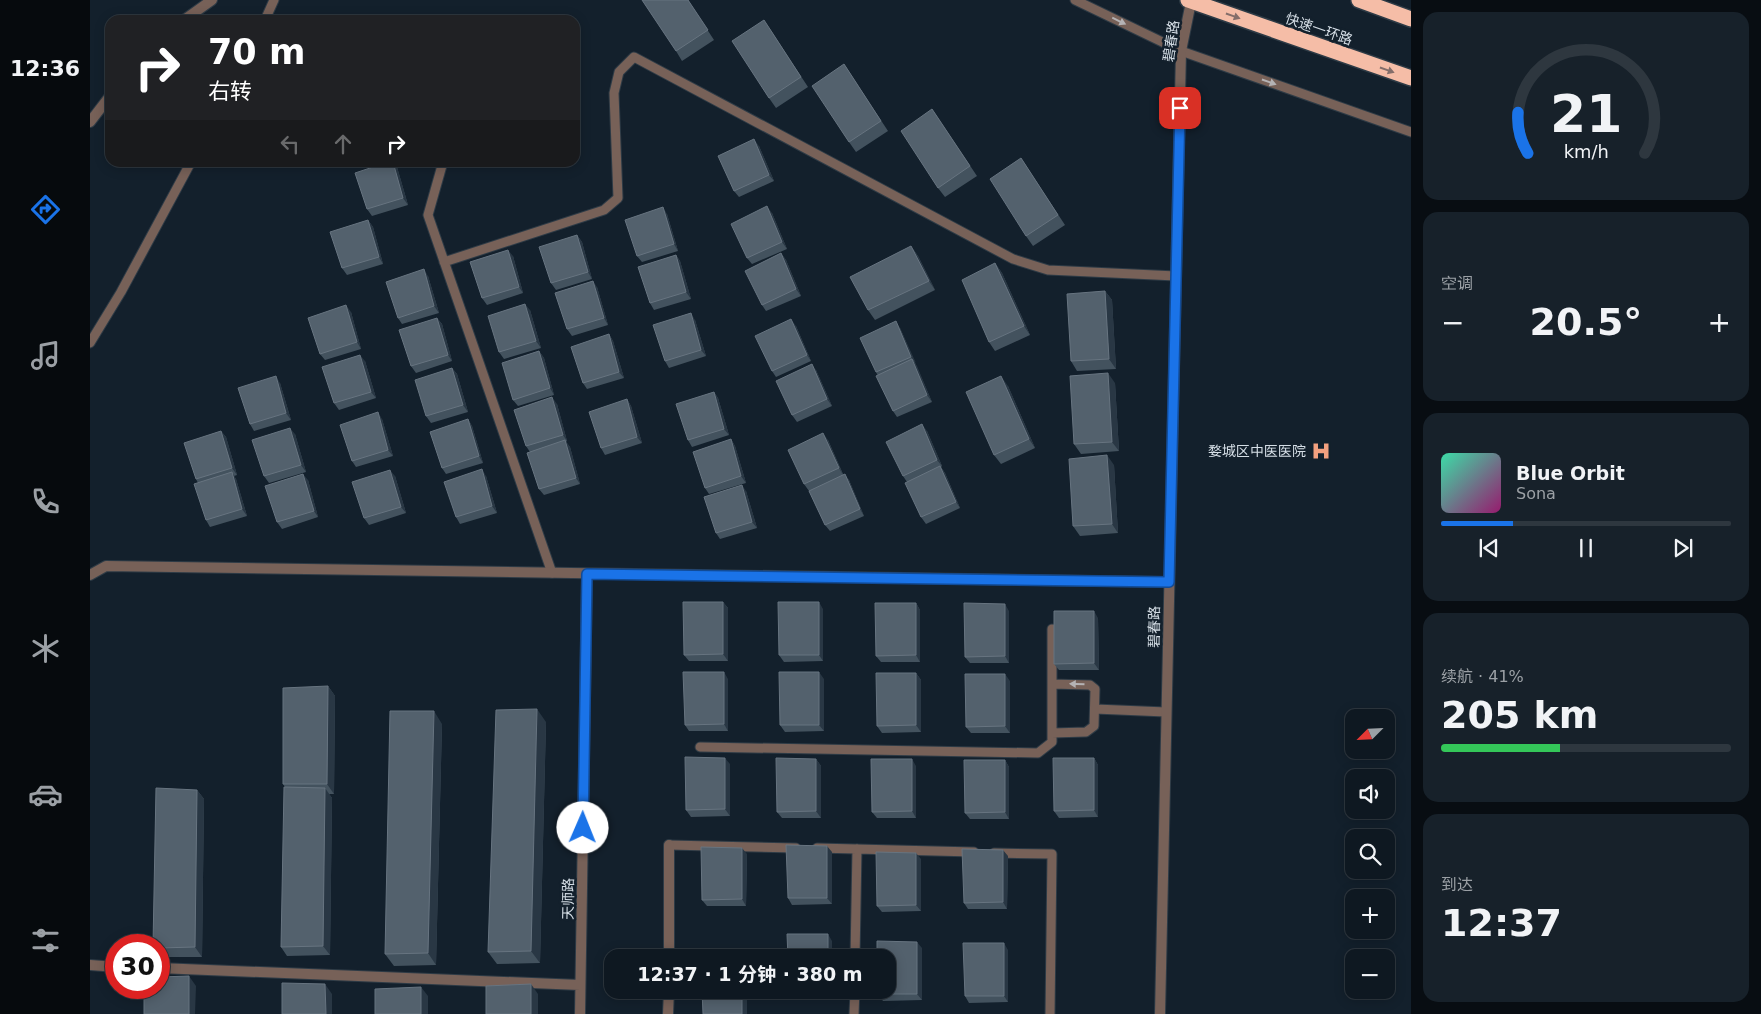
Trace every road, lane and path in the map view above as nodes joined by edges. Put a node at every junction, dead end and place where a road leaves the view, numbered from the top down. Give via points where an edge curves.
1 (212, 0) edge
2 (274, 0) edge
3 (1075, 0) edge
4 (1359, 0) edge
5 (1190, 1) edge
6 (191, 15) edge
7 (267, 15) edge
8 (1411, 18) edge
9 (1181, 52) junction
10 (1411, 78) edge
11 (105, 102) edge
12 (90, 122) edge
13 (1411, 132) edge
14 (188, 167) edge
15 (442, 167) edge
16 (444, 262) junction
17 (1176, 276) junction
18 (90, 343) edge
19 (552, 574) junction
20 (587, 574) junction
21 (90, 575) edge
22 (1169, 582) junction
23 (1052, 629) edge
24 (1052, 684) junction
25 (1095, 709) junction
26 (1166, 712) junction
27 (1052, 733) junction
28 (700, 747) dead end
29 (669, 845) joint
30 (857, 849) junction
31 (669, 949) edge
32 (855, 949) edge
33 (90, 966) edge
34 (105, 966) edge
35 (170, 968) edge
36 (580, 985) junction
37 (668, 999) edge
38 (855, 999) edge
39 (580, 1014) edge
40 (668, 1014) edge
41 (854, 1014) edge
42 (1050, 1014) edge
43 (1160, 1014) edge

1 - 6 street
2 - 7 lane
3 -> 9 lane
4 - 8 highway
5 - 9 street, 碧春路
5 -> 10 highway, 快速一环路
9 -> 13 lane
9 - 17 street, 碧春路
11 - 12 street
14 - 18 lane
15 - 16 lane via 428,215
16 - 17 lane via 604,210 618,198 614,93 619,72 634,57 1013,259 1048,270
16 - 19 lane
17 - 22 street, 碧春路
19 - 20 street
19 - 21 street via 106,566
20 - 22 street
20 - 36 street, 天师路
22 - 26 street, 碧春路
23 - 24 lane
25 -> 24 lane via 1096,689 1090,685
24 - 27 lane
25 - 26 lane
25 - 27 lane via 1094,726 1086,732
26 - 43 street, 碧春路
27 - 28 lane via 1052,742 1038,753
29 - 30 lane
29 - 31 street
30 - 32 lane
30 - 42 lane via 1052,854
33 - 34 street
35 - 36 street
36 - 39 street, 天师路
37 - 40 street
38 - 41 lane

